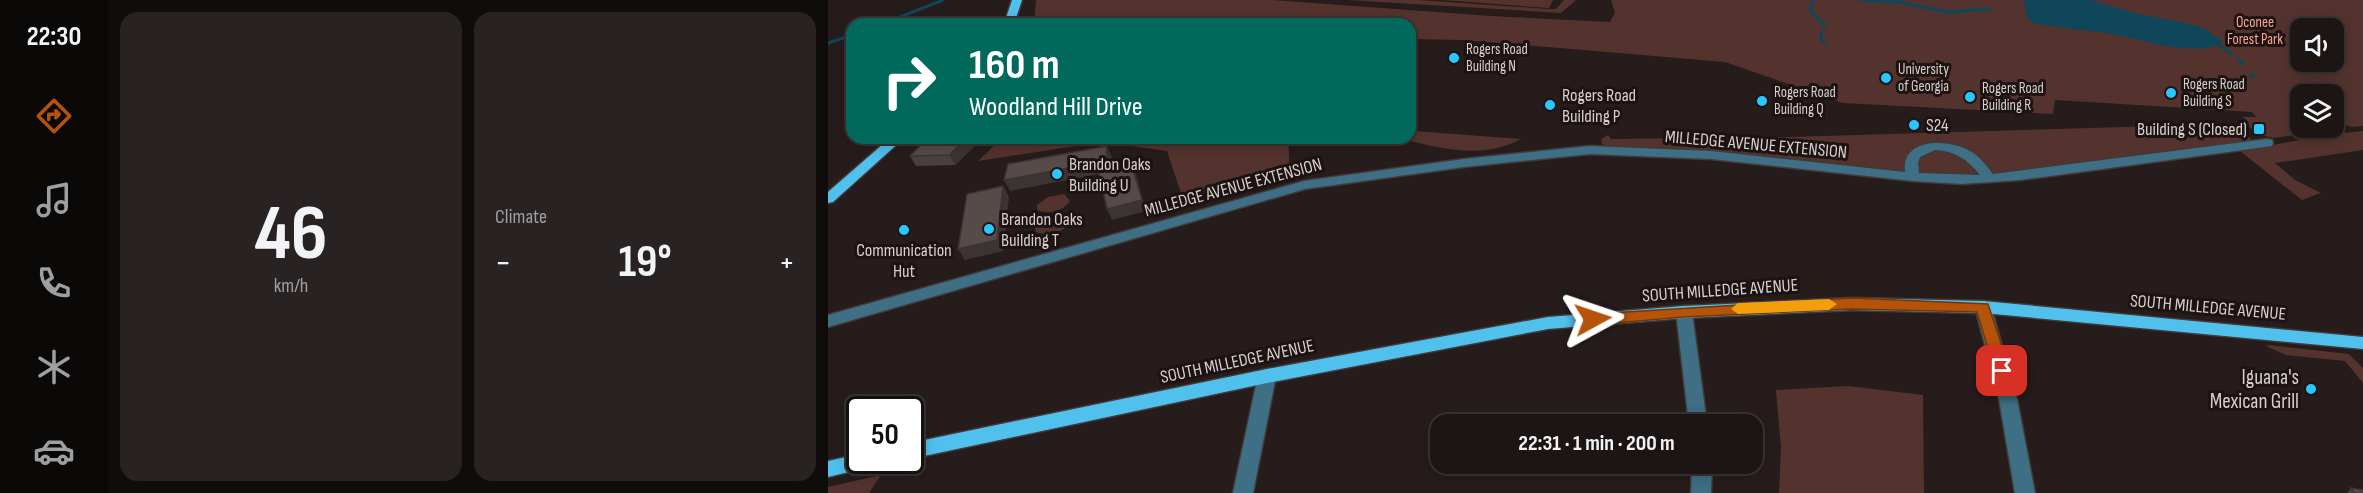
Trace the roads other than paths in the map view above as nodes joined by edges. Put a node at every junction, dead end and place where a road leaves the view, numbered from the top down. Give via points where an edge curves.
1 (1017, 0) edge
2 (1011, 18) edge
3 (2267, 143) dead end
4 (891, 144) edge
5 (1913, 177) junction
6 (1989, 178) junction
7 (828, 199) edge
8 (1983, 307) junction
9 (1684, 312) junction
10 (828, 321) edge
11 (2362, 344) edge
12 (1267, 376) junction
13 (1697, 414) edge
14 (924, 448) edge
15 (846, 465) edge
16 (828, 469) edge
17 (1702, 474) edge
18 (1243, 493) edge
19 (1701, 493) edge
20 (2025, 493) edge

1 - 2 main road
3 - 6 street, MILLEDGE AVENUE EXTENSION
4 - 7 main road
5 - 6 street, MILLEDGE AVENUE EXTENSION
5 - 6 street via 1911,162 1917,153 1944,146 1965,153
5 - 10 street, MILLEDGE AVENUE EXTENSION via 1712,155 1590,150 1343,178 1194,215
8 - 9 main road, SOUTH MILLEDGE AVENUE via 1852,304
8 - 11 main road, SOUTH MILLEDGE AVENUE
8 - 20 street via 2018,440
9 - 12 main road, SOUTH MILLEDGE AVENUE via 1548,323
9 - 13 street
12 - 14 main road, SOUTH MILLEDGE AVENUE
12 - 18 street
15 - 16 main road
17 - 19 street

